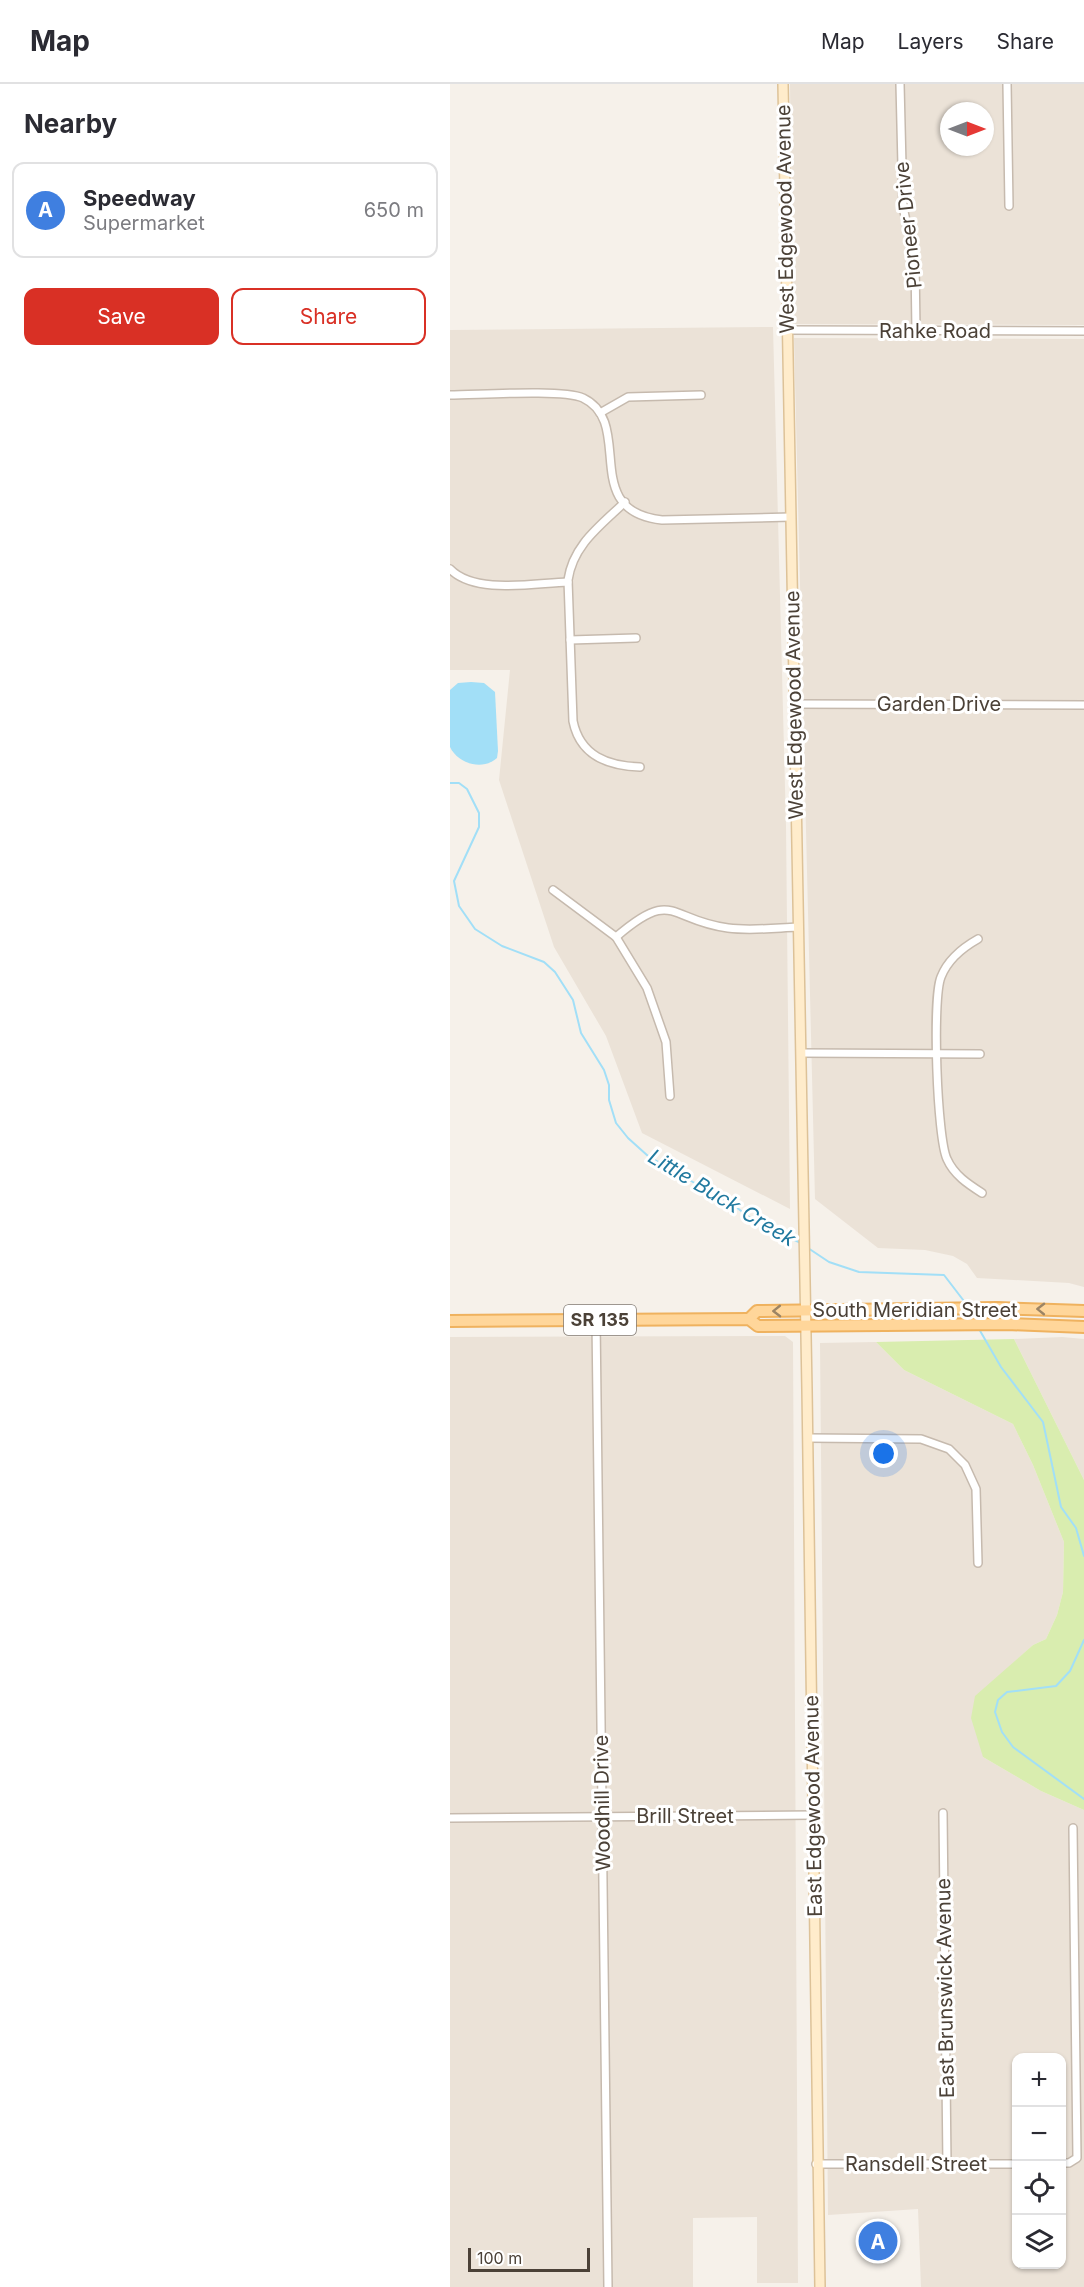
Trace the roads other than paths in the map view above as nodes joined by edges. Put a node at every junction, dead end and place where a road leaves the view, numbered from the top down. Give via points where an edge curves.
1 (783, 84) edge
2 (900, 84) edge
3 (1007, 84) edge
4 (1009, 206) dead end
5 (786, 330) junction
6 (916, 331) junction
7 (1084, 331) edge
8 (450, 395) edge
9 (701, 395) dead end
10 (600, 413) junction
11 (625, 502) junction
12 (791, 517) junction
13 (450, 569) edge
14 (568, 582) junction
15 (636, 638) dead end
16 (570, 640) junction
17 (794, 704) junction
18 (1084, 705) edge
19 (640, 767) dead end
20 (553, 890) dead end
21 (798, 927) junction
22 (616, 937) junction
23 (978, 939) dead end
24 (801, 1053) junction
25 (938, 1054) junction
26 (980, 1054) dead end
27 (670, 1096) dead end
28 (982, 1194) dead end
29 (805, 1310) junction
30 (1084, 1311) edge
31 (749, 1319) junction
32 (596, 1320) junction
33 (450, 1321) edge
34 (806, 1326) junction
35 (1084, 1327) edge
36 (808, 1438) junction
37 (978, 1563) dead end
38 (943, 1813) dead end
39 (813, 1815) junction
40 (602, 1816) junction
41 (450, 1818) edge
42 (1073, 1828) dead end
43 (1066, 2163) edge
44 (816, 2164) junction
45 (947, 2164) junction
46 (1012, 2164) edge
47 (609, 2287) edge
48 (820, 2287) edge

1 - 5 main road, West Edgewood Avenue
2 - 6 street, Pioneer Drive via 903,207 915,262
3 - 4 street
5 - 6 street, Rahke Road
5 - 12 main road, West Edgewood Avenue
6 - 7 street, Rahke Road
8 - 10 street via 571,395 589,402
9 - 10 street via 628,397
10 - 11 street via 609,434 611,476
11 - 12 street via 640,514 659,519
11 - 14 street via 578,548
12 - 17 main road, West Edgewood Avenue
13 - 14 street via 464,580 481,584
14 - 16 street
15 - 16 street
16 - 19 street via 577,735 588,751 604,762
17 - 18 street, Garden Drive
17 - 21 main road, West Edgewood Avenue
20 - 22 street
21 - 22 street via 729,928 662,909 640,916
21 - 24 main road, West Edgewood Avenue
22 - 27 street via 660,1018 668,1056
23 - 25 street via 957,953 942,975 937,993
24 - 25 street
24 - 29 main road, West Edgewood Avenue
25 - 26 street
25 - 28 street via 942,1149 955,1171
30 -> 29 main road, South Meridian Street / SR 135
29 -> 31 main road, South Meridian Street / SR 135 via 757,1311
29 - 34 main road, West Edgewood Avenue
31 - 32 main road, South Meridian Street / SR 135
31 - 34 main road, South Meridian Street / SR 135 via 758,1326
32 - 33 main road, South Meridian Street / SR 135
32 - 40 street, Woodhill Drive
34 - 35 main road, South Meridian Street / SR 135
34 - 36 main road, East Edgewood Avenue
36 - 37 street via 921,1439 952,1451 965,1465 976,1489
36 - 39 main road, East Edgewood Avenue
38 - 45 street, East Brunswick Avenue
39 - 40 street, Brill Street
39 - 44 main road, East Edgewood Avenue
40 - 41 street, Brill Street
40 - 47 street, Woodhill Drive
42 - 43 street via 1077,2158
44 - 45 street, Ransdell Street
44 - 48 main road, East Edgewood Avenue
45 - 46 street, Ransdell Street

